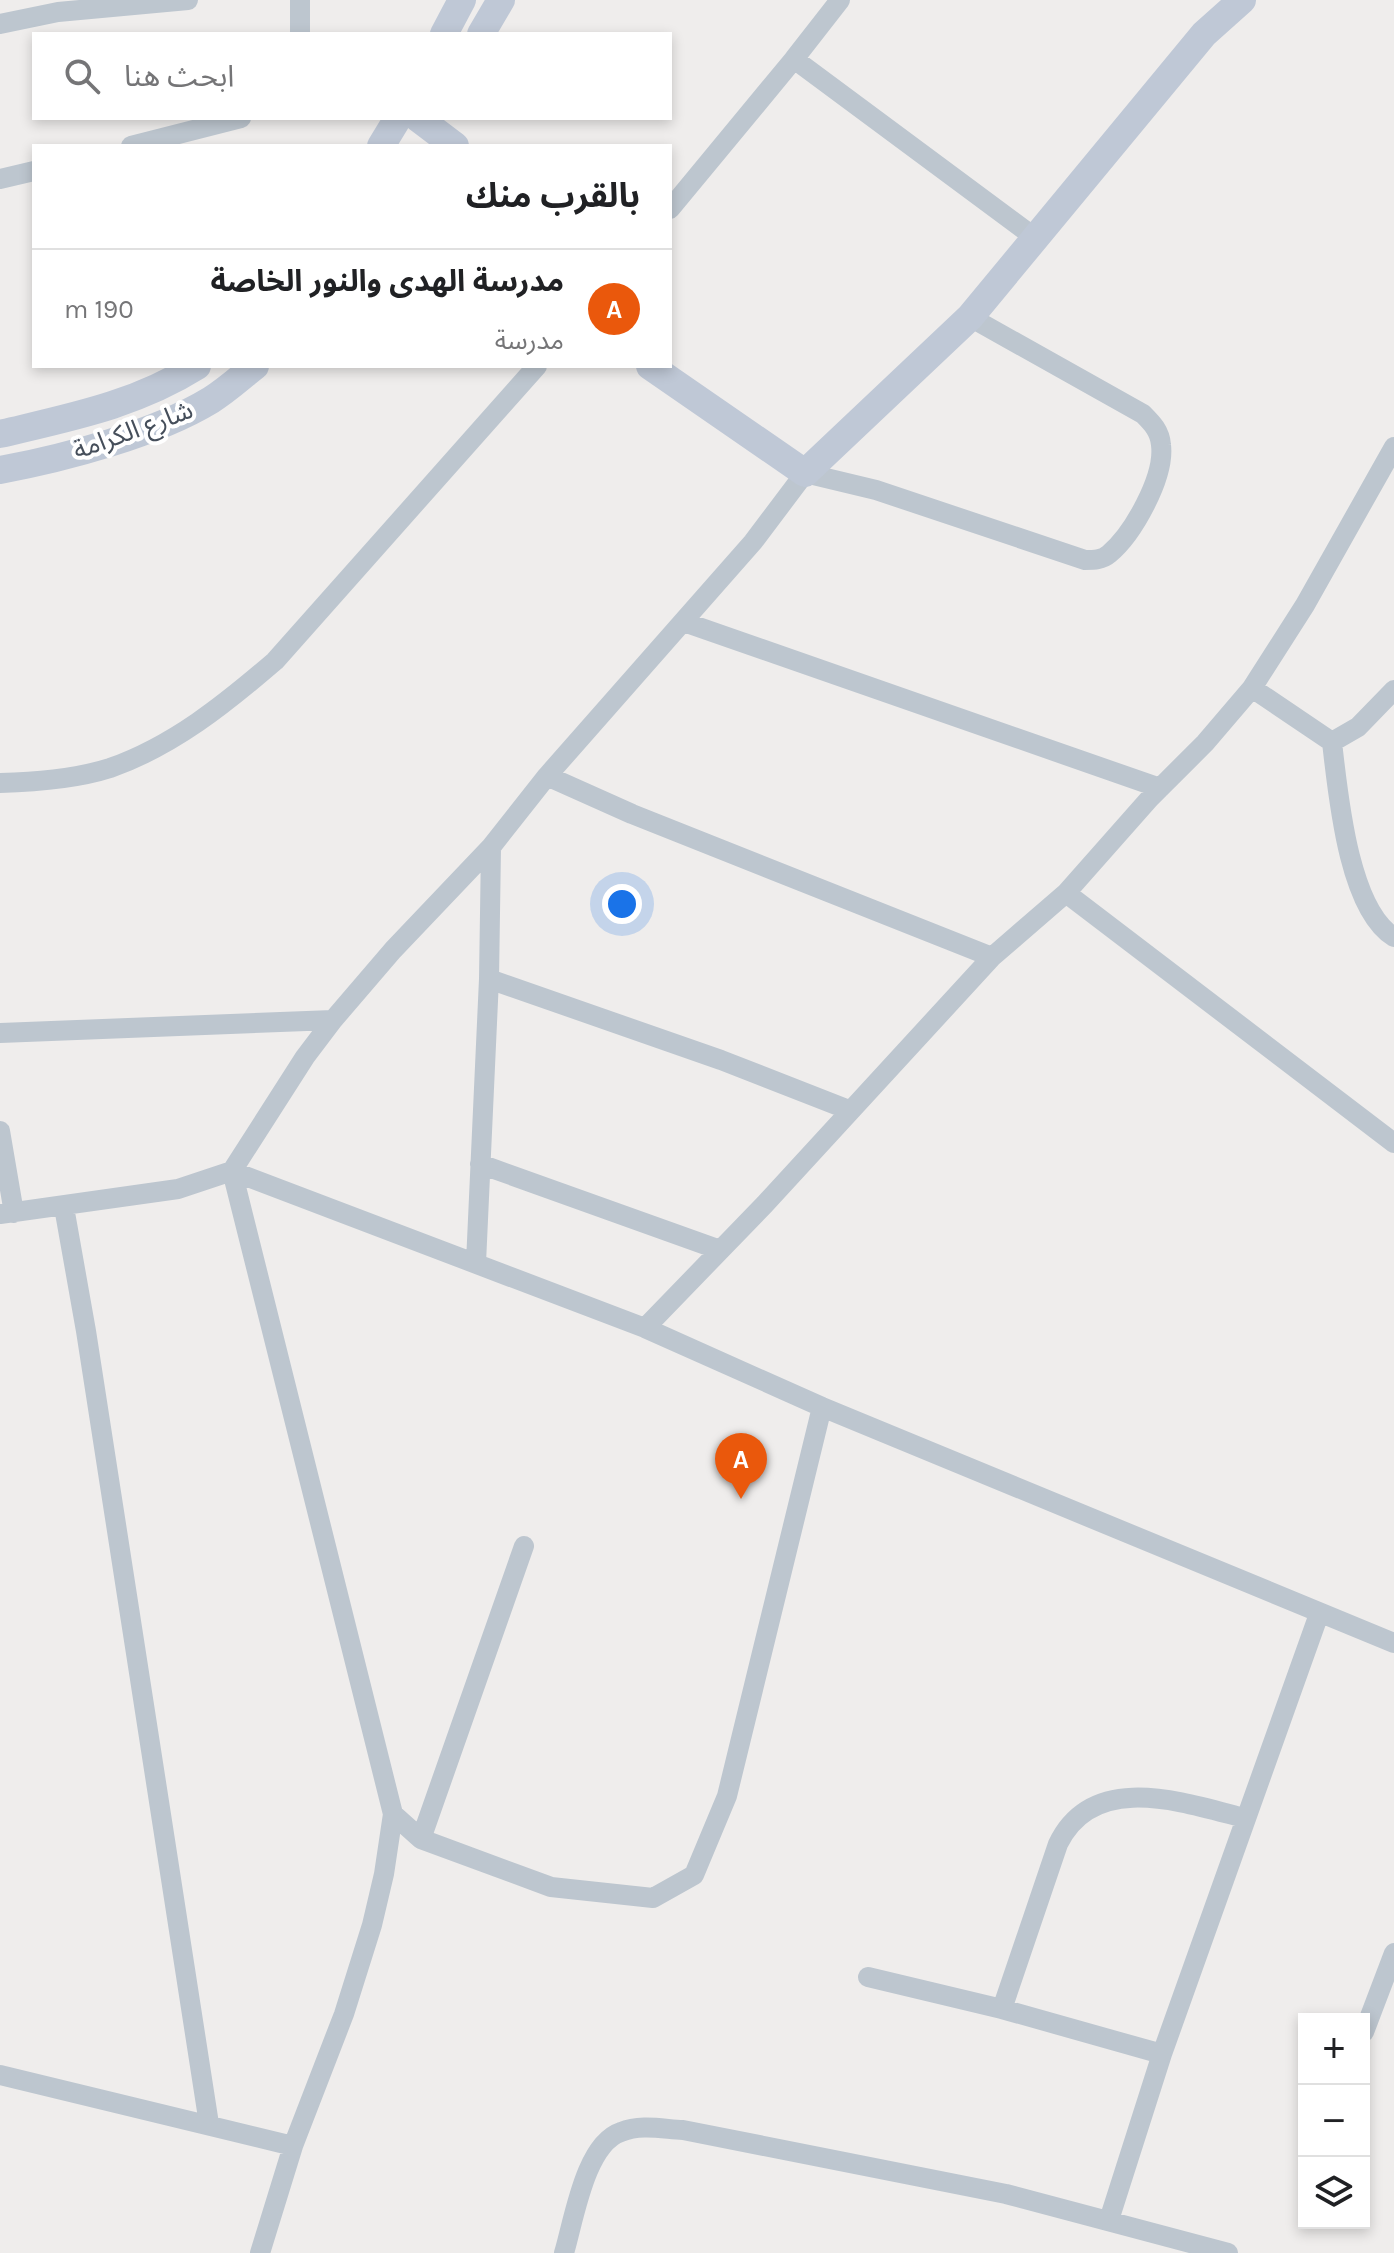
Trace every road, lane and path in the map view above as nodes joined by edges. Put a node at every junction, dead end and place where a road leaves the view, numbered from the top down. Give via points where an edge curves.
1 (188, 0) edge
2 (300, 0) edge
3 (462, 0) edge
4 (501, 0) edge
5 (840, 0) edge
6 (1242, 0) edge
7 (58, 6) edge
8 (0, 24) edge
9 (300, 32) edge
10 (445, 32) edge
11 (482, 32) edge
12 (794, 59) junction
13 (233, 120) edge
14 (397, 120) edge
15 (423, 127) edge
16 (139, 144) edge
17 (382, 144) edge
18 (452, 144) edge
19 (32, 171) edge
20 (0, 179) edge
21 (672, 207) edge
22 (1034, 237) junction
23 (970, 317) junction
24 (194, 368) edge
25 (252, 368) edge
26 (535, 368) edge
27 (653, 368) edge
28 (0, 434) edge
29 (1394, 447) edge
30 (0, 470) edge
31 (805, 473) junction
32 (684, 622) junction
33 (1252, 688) junction
34 (1394, 690) edge
35 (1332, 742) junction
36 (547, 776) junction
37 (0, 783) edge
38 (1160, 788) junction
39 (491, 847) junction
40 (1066, 893) junction
41 (1394, 937) edge
42 (992, 957) junction
43 (489, 979) junction
44 (333, 1020) junction
45 (0, 1033) edge
46 (849, 1110) junction
47 (0, 1131) edge
48 (1394, 1143) edge
49 (480, 1164) junction
50 (232, 1171) junction
51 (64, 1207) junction
52 (7, 1214) edge
53 (720, 1250) junction
54 (476, 1263) junction
55 (645, 1328) junction
56 (822, 1407) junction
57 (524, 1546) dead end
58 (1319, 1614) junction
59 (1394, 1643) edge
60 (393, 1814) junction
61 (1244, 1818) junction
62 (421, 1839) junction
63 (1394, 1953) edge
64 (868, 1977) dead end
65 (1002, 2009) junction
66 (1370, 2016) edge
67 (1162, 2054) junction
68 (0, 2075) edge
69 (209, 2124) junction
70 (293, 2146) junction
71 (1109, 2220) junction
72 (260, 2253) edge
73 (564, 2253) edge
74 (1228, 2253) edge

1 - 7 street
2 - 9 street
3 - 10 street
4 - 11 street
5 - 12 street
6 - 22 street via 1204,34
7 - 8 street
12 - 21 street
12 - 22 street
13 - 16 street
14 - 17 street
15 - 18 street
19 - 20 street
22 - 23 street
23 - 31 street
23 - 31 street via 1143,414 1160,435 1159,471 1146,502 1108,556 1085,560 876,490
24 - 28 street, شارع الكرامة via 107,409
25 - 30 street, شارع الكرامة via 213,399 172,421 46,462
26 - 37 street via 284,650 233,697 146,753 107,769
27 - 31 street
29 - 33 street
31 - 32 street
32 - 36 street
32 - 38 street
33 - 35 street
33 - 38 street
34 - 35 street via 1358,727
35 - 41 street via 1339,808 1361,892 1384,931
36 - 39 street
36 - 42 street
38 - 40 street
39 - 43 street
39 - 44 street
40 - 42 street
40 - 48 street
42 - 46 street
43 - 46 street
43 - 49 street
44 - 45 street
44 - 50 street
46 - 53 street
47 - 52 street
49 - 53 street
49 - 54 street
50 - 51 street via 178,1189
50 - 54 street
50 - 60 street
51 - 52 street
51 - 69 street
53 - 55 street
54 - 55 street
55 - 56 street
56 - 58 street
56 - 62 street via 727,1796 694,1875 653,1898 551,1887
57 - 62 street
58 - 59 street
58 - 61 street
60 - 62 street
60 - 70 street via 372,1925
61 - 65 street via 1135,1798 1098,1803 1080,1813 1058,1844
61 - 67 street
63 - 66 street
64 - 65 street
65 - 67 street
67 - 71 street
68 - 69 street
69 - 70 street
70 - 72 street
71 - 73 street via 918,2176 683,2130 641,2127 618,2132 599,2148
71 - 74 street

